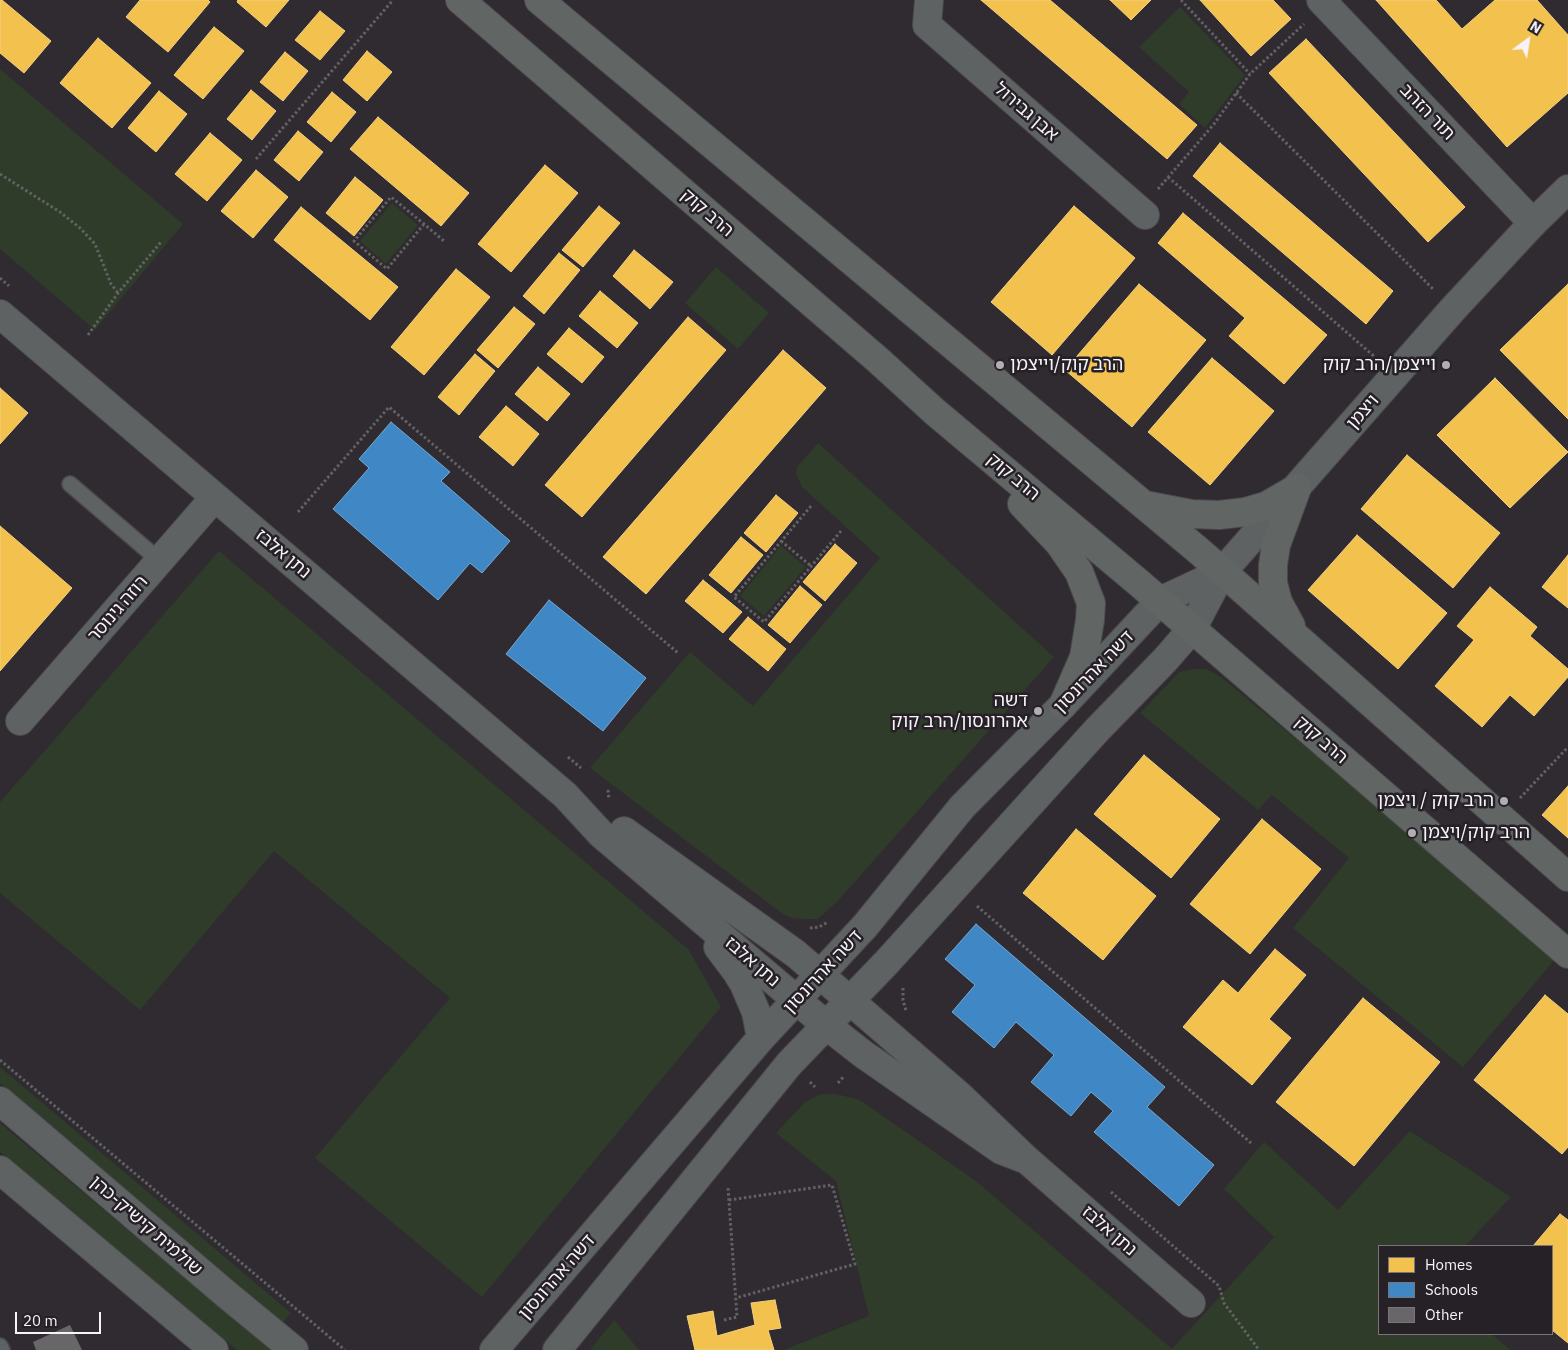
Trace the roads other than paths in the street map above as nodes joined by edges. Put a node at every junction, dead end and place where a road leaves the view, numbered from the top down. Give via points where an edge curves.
1 (460, 0) edge
2 (539, 0) edge
3 (929, 0) edge
4 (1323, 2) edge
5 (1568, 189) edge
6 (1142, 213) road end
7 (1533, 223) junction
8 (0, 314) edge
9 (936, 412) junction
10 (70, 484) dead end
11 (1297, 488) junction
12 (215, 496) junction
13 (1141, 505) junction
14 (160, 561) junction
15 (1222, 572) junction
16 (1160, 601) junction
17 (1192, 629) junction
18 (1300, 639) junction
19 (1063, 705) junction
20 (20, 722) dead end
21 (566, 795) junction
22 (1568, 877) edge
23 (681, 901) junction
24 (1568, 954) edge
25 (820, 975) junction
26 (797, 1000) junction
27 (850, 1001) junction
28 (826, 1025) junction
29 (761, 1038) junction
30 (0, 1101) edge
31 (1027, 1160) junction
32 (0, 1170) edge
33 (1191, 1302) dead end
34 (0, 1346) edge
35 (2, 1350) edge
36 (214, 1350) edge
37 (294, 1350) edge
38 (494, 1350) edge
39 (556, 1350) edge

1 - 9 main road, הרב קוק
2 - 13 main road
3 - 6 street, אבן גבירול via 927,26
4 - 7 street, תור הזהב
5 - 7 street, ויצמן
7 - 11 street, ויצמן via 1453,308
8 - 12 street, נתן אלבז
9 - 16 main road, הרב קוק
9 - 19 main road via 1058,543 1079,572 1091,603 1090,620 1084,657
10 - 14 lane
11 - 13 main road via 1266,506 1219,515
11 - 15 street, ויצמן
11 - 18 main road via 1276,545 1273,583 1286,619
12 - 14 street, רוזה גינוסר
12 - 21 street, נתן אלבז
13 - 15 main road
14 - 20 street, רוזה גינוסר
15 - 16 street, ויצמן
15 - 17 street, ויצמן
15 - 18 main road
16 - 17 main road, הרב קוק
16 - 19 street, דשה אהרונסון
17 - 24 main road, הרב קוק
17 - 27 street
18 - 22 main road
19 - 25 street, דשה אהרונסון via 962,807 866,926
21 - 23 street, נתן אלבז via 601,834
21 - 25 street, נתן אלבז via 615,825 796,954
23 - 26 street, נתן אלבז
23 - 29 street via 744,984 756,1012
25 - 26 street, דשה אהרונסון
25 - 27 street, נתן אלבז
26 - 28 street, נתן אלבז
26 - 29 street, דשה אהרונסון
27 - 28 street
27 - 31 street, נתן אלבז via 960,1096
28 - 31 street, נתן אלבז via 1001,1150
28 - 39 street via 789,1064
29 - 38 street, דשה אהרונסון
30 - 37 street, שולמית קישיק-כהן
31 - 33 street, נתן אלבז
32 - 36 street
34 - 35 lane

